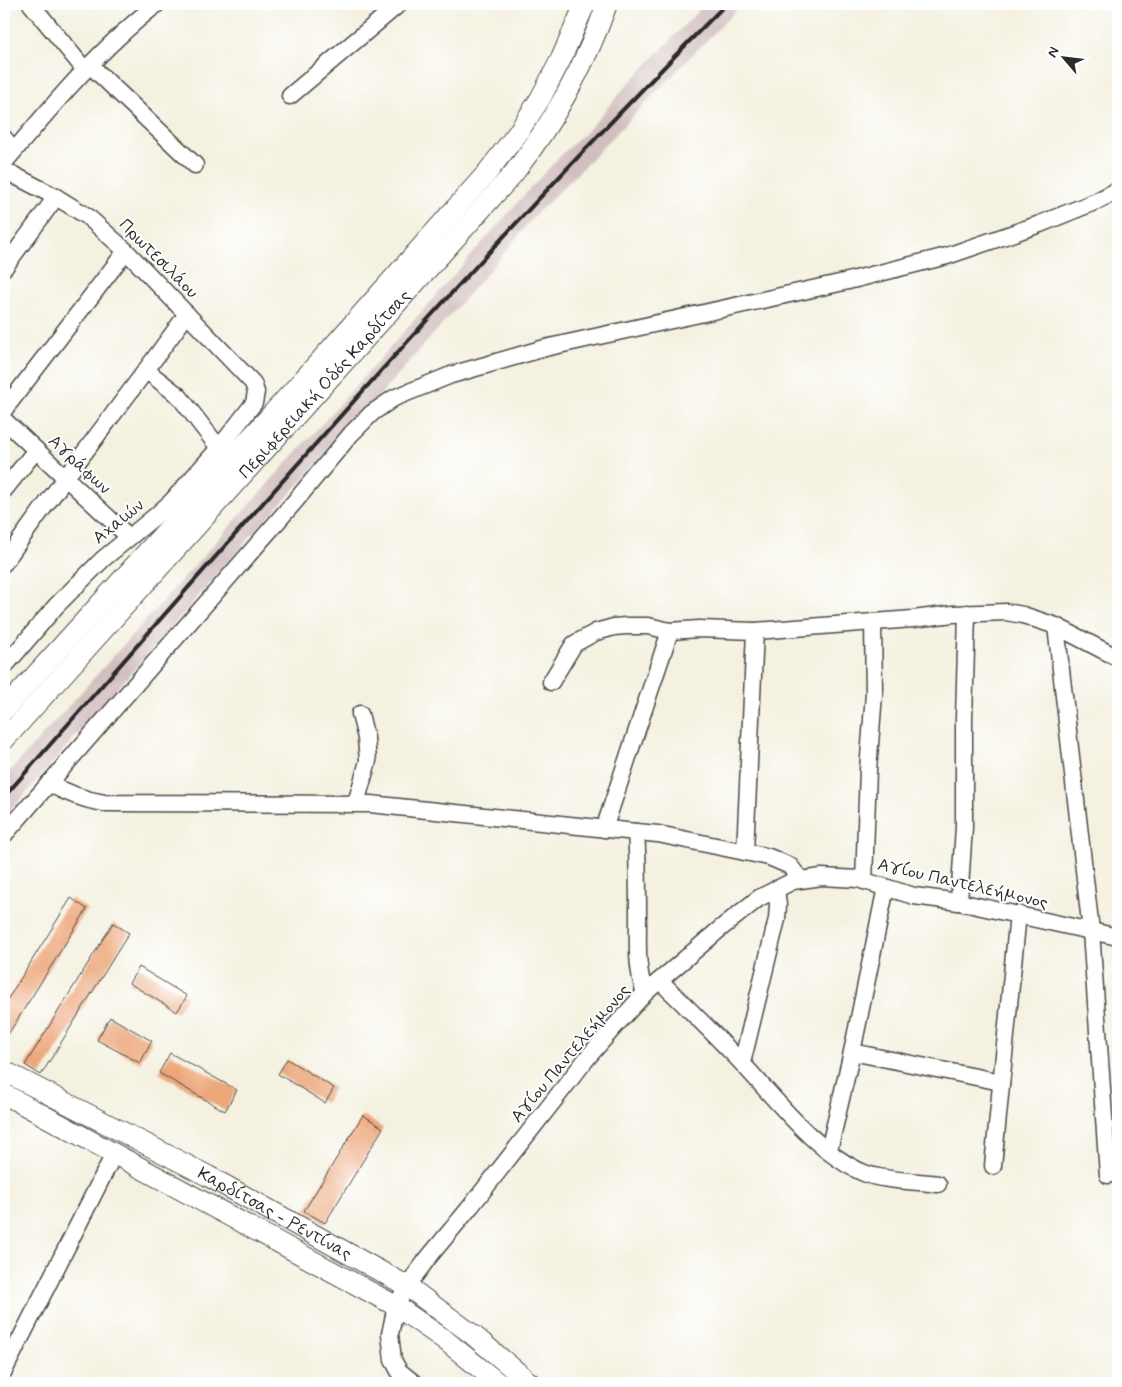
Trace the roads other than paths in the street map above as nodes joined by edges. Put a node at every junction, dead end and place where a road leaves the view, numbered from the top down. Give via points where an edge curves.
1 (31, 4) edge
2 (157, 4) edge
3 (399, 4) edge
4 (585, 4) edge
5 (607, 4) edge
6 (88, 68) junction
7 (290, 96) dead end
8 (7, 151) edge
9 (195, 166) dead end
10 (4, 170) edge
11 (1118, 190) edge
12 (56, 196) junction
13 (126, 251) junction
14 (4, 268) edge
15 (187, 314) junction
16 (147, 371) junction
17 (254, 403) joint
18 (4, 410) edge
19 (4, 420) edge
20 (219, 448) junction
21 (36, 450) junction
22 (65, 477) junction
23 (4, 490) edge
24 (129, 537) junction
25 (4, 563) edge
26 (967, 613) junction
27 (873, 622) junction
28 (1056, 626) junction
29 (670, 631) junction
30 (755, 631) junction
31 (1118, 658) edge
32 (4, 667) edge
33 (551, 682) dead end
34 (4, 710) edge
35 (360, 714) dead end
36 (4, 740) edge
37 (49, 783) junction
38 (356, 803) junction
39 (604, 829) junction
40 (636, 832) junction
41 (4, 835) edge
42 (745, 852) junction
43 (801, 880) junction
44 (864, 881) junction
45 (886, 887) junction
46 (776, 889) junction
47 (958, 902) junction
48 (1018, 914) junction
49 (1091, 931) junction
50 (1118, 937) edge
51 (660, 981) junction
52 (645, 993) junction
53 (852, 1052) junction
54 (742, 1063) junction
55 (4, 1071) edge
56 (1001, 1082) junction
57 (43, 1090) junction
58 (4, 1094) edge
59 (34, 1110) junction
60 (828, 1150) junction
61 (114, 1154) junction
62 (993, 1166) dead end
63 (1108, 1175) dead end
64 (938, 1184) dead end
65 (407, 1286) junction
66 (396, 1306) junction
67 (4, 1371) edge
68 (414, 1383) edge
69 (498, 1383) edge
70 (530, 1383) edge

1 - 6 street
2 - 6 street via 121,33
3 - 7 street
4 - 34 main road, Περιφερειακή Οδός Καρδίτσας via 540,99 486,174
5 - 36 main road, Περιφερειακή Οδός Καρδίτσας via 589,50 559,108 513,174
6 - 8 street
6 - 9 street
10 - 12 street, Πρωτεσιλάου
11 - 37 street via 1040,224 947,256 545,348 451,375 394,398 372,413 351,434
12 - 13 street, Πρωτεσιλάου via 87,216
12 - 14 street
13 - 15 street, Πρωτεσιλάου
13 - 18 street
15 - 16 street
15 - 17 street, Πρωτεσιλάου via 254,383
16 - 20 street via 179,396
16 - 22 street
17 - 20 street, Αχαιών
19 - 21 street, Αγράφων
20 - 24 street, Αχαιών via 162,510
21 - 22 street, Αγράφων
21 - 23 street
22 - 24 street, Αγράφων
22 - 25 street
24 - 32 street, Αχαιών via 102,559 56,606
26 - 27 street
26 - 28 street via 1012,613
26 - 47 street via 964,827
27 - 30 street
27 - 44 street via 874,694
28 - 31 street
28 - 49 street
29 - 30 street
29 - 33 street via 633,626 596,632 574,644
29 - 39 street
30 - 42 street
35 - 38 street via 368,761
37 - 38 street via 95,802
37 - 41 street
38 - 39 street
39 - 40 street
40 - 42 street
40 - 52 street via 638,958
42 - 43 street via 784,863
43 - 44 street, Αγίου Παντελεήμονος via 832,877
43 - 46 street, Αγίου Παντελεήμονος
44 - 45 street, Αγίου Παντελεήμονος
45 - 47 street, Αγίου Παντελεήμονος via 914,896
45 - 53 street
46 - 51 street, Αγίου Παντελεήμονος via 751,904
46 - 54 street via 776,927
47 - 48 street, Αγίου Παντελεήμονος
48 - 49 street, Αγίου Παντελεήμονος
48 - 56 street
49 - 50 street, Αγίου Παντελεήμονος
49 - 63 street
51 - 52 street, Αγίου Παντελεήμονος
51 - 54 street
52 - 65 street, Αγίου Παντελεήμονος via 583,1063
53 - 56 street
53 - 60 street
54 - 60 street
55 - 57 main road, Καρδίτσας - Ρεντίνας
56 - 62 street
57 - 59 main road
57 - 65 main road, Καρδίτσας - Ρεντίνας via 208,1176
58 - 59 main road, Καρδίτσας - Ρεντίνας
59 - 61 main road, Καρδίτσας - Ρεντίνας
60 - 64 street via 850,1166 876,1177
61 - 66 main road, Καρδίτσας - Ρεντίνας
61 - 67 street
65 - 66 street, Αγίου Παντελεήμονος
65 - 70 main road, Καρδίτσας - Ρεντίνας
66 - 68 street, Αγίου Παντελεήμονος via 390,1334 393,1360 399,1371
66 - 69 main road, Καρδίτσας - Ρεντίνας

